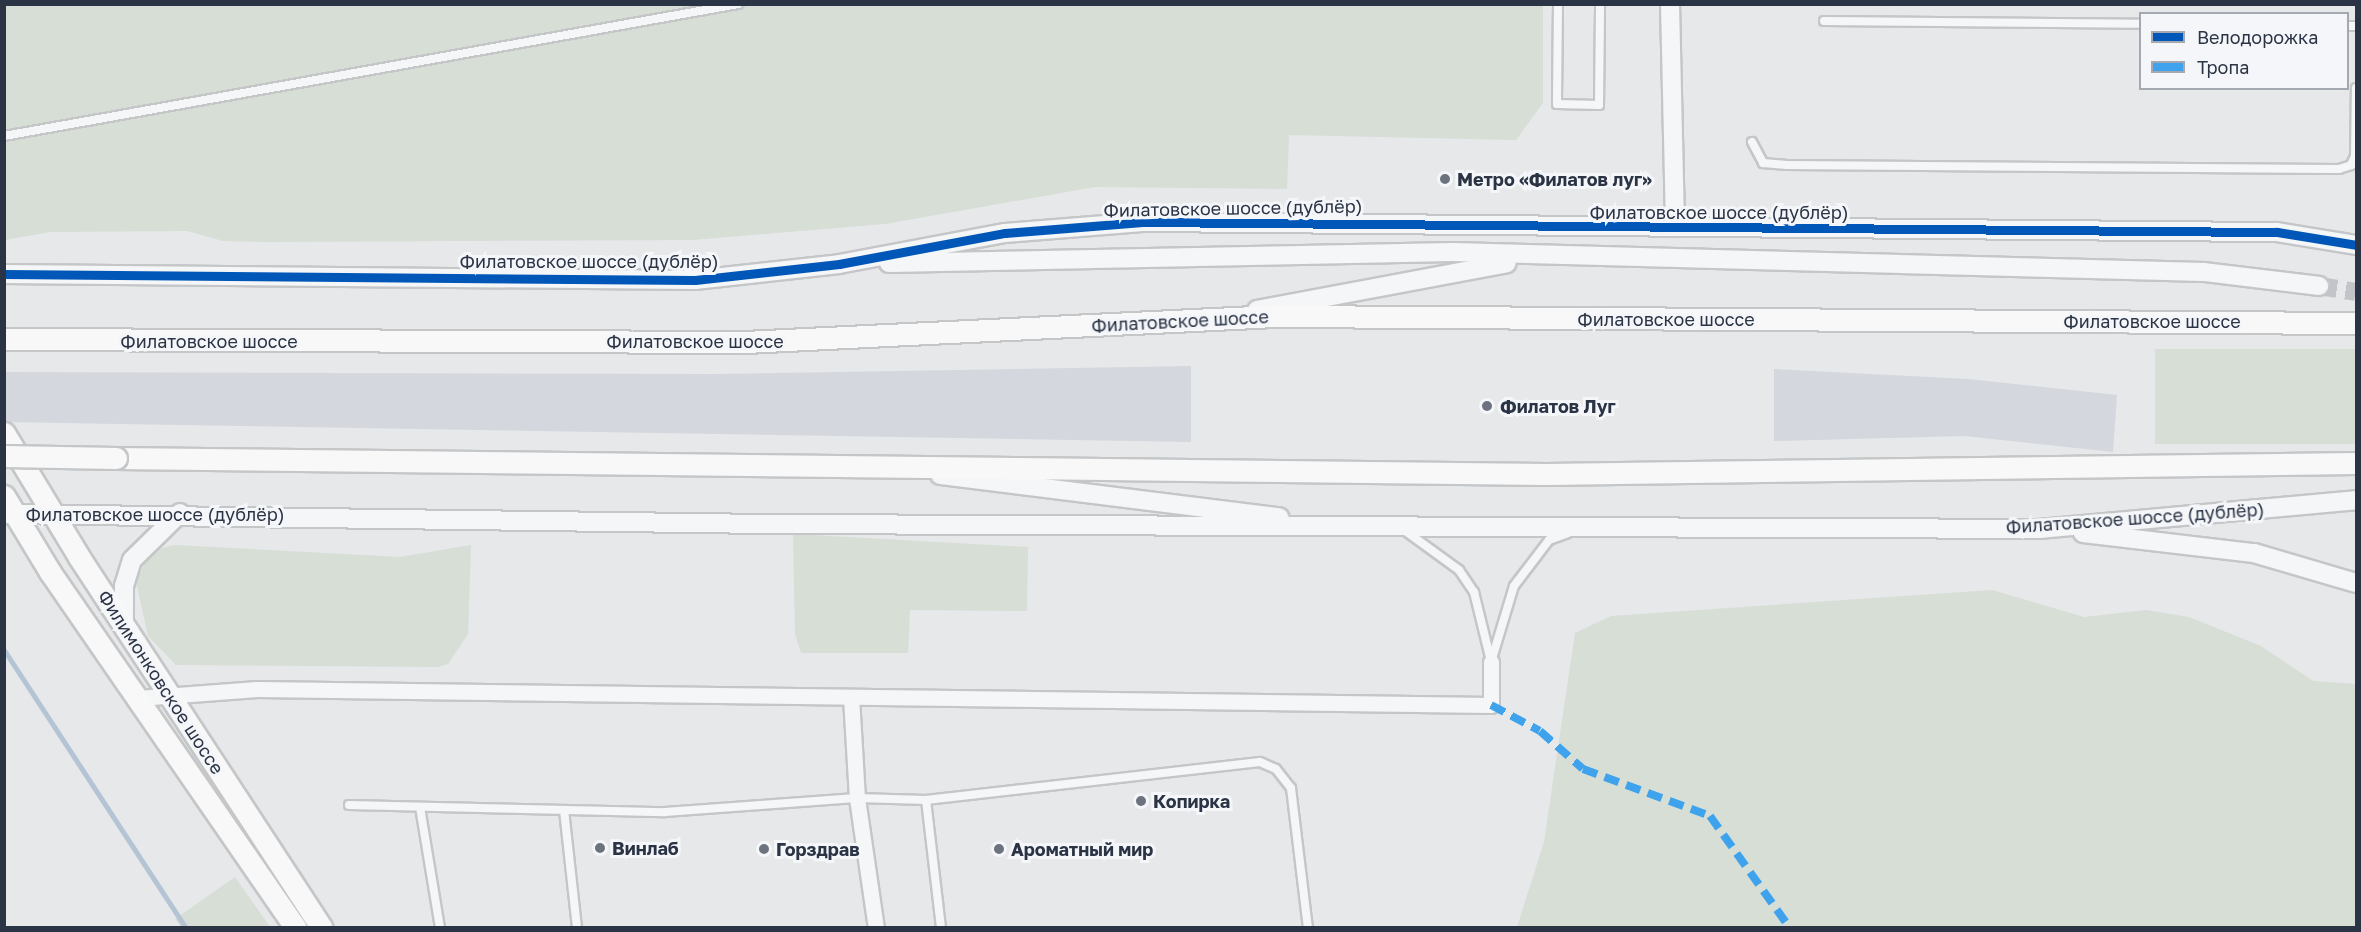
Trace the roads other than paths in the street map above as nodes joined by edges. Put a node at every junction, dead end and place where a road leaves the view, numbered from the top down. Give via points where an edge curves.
1 (1558, 4) edge
2 (1600, 4) edge
3 (1670, 4) edge
4 (737, 5) edge
5 (1824, 21) dead end
6 (2139, 24) edge
7 (2356, 88) edge
8 (4, 136) edge
9 (1752, 142) dead end
10 (1675, 227) junction
11 (2356, 245) edge
12 (1533, 258) junction
13 (839, 264) junction
14 (4, 274) edge
15 (2319, 286) tunnel mouth
16 (1208, 319) junction
17 (2356, 323) edge
18 (4, 339) edge
19 (4, 433) edge
20 (4, 456) edge
21 (834, 462) junction
22 (2356, 463) edge
23 (2356, 500) edge
24 (8, 508) edge
25 (51, 513) junction
26 (180, 513) junction
27 (1587, 526) junction
28 (1362, 527) junction
29 (1398, 527) junction
30 (2039, 529) junction
31 (2356, 583) edge
32 (124, 627) junction
33 (1491, 662) junction
34 (171, 695) junction
35 (851, 697) junction
36 (138, 698) junction
37 (857, 798) junction
38 (926, 800) junction
39 (349, 805) dead end
40 (420, 807) junction
41 (564, 810) junction
42 (296, 927) edge
43 (322, 927) edge
44 (440, 927) edge
45 (578, 927) edge
46 (876, 927) edge
47 (941, 927) edge
48 (1308, 927) edge

1 - 2 lane via 1557,104 1599,105
3 - 10 street
4 - 8 lane
5 - 6 lane
7 - 9 lane via 2355,156 2351,165 2339,169 1787,165 1763,163
10 - 11 street, Филатовское шоссе (дублёр) via 2277,232
10 - 13 street, Филатовское шоссе (дублёр) via 1143,222 1005,232
12 - 13 street via 1453,252
12 - 15 street via 2204,272
12 - 16 street
13 - 14 street, Филатовское шоссе (дублёр) via 695,280
16 - 17 main road, Филатовское шоссе
16 - 18 main road, Филатовское шоссе via 745,342
19 - 25 main road, Филимонковское шоссе
20 - 21 main road, bridge
21 - 22 main road via 1546,474
21 - 28 street
23 - 30 street, Филатовское шоссе (дублёр)
24 - 25 street, Филатовское шоссе (дублёр)
24 - 36 main road, Филимонковское шоссе
25 - 26 street, Филатовское шоссе (дублёр)
25 - 32 main road, Филимонковское шоссе
26 - 28 street, Филатовское шоссе (дублёр)
26 - 32 street via 132,560 124,586
27 - 29 street, Филатовское шоссе (дублёр)
27 - 30 street, Филатовское шоссе (дублёр)
27 - 33 lane via 1549,540 1531,559 1515,586
28 - 29 street, Филатовское шоссе (дублёр)
29 - 33 lane via 1459,570 1474,592
30 - 31 street via 2254,553
32 - 34 main road, Филимонковское шоссе
33 - 35 street via 1491,705
34 - 35 street via 257,689
34 - 36 street
34 - 43 main road, Филимонковское шоссе
35 - 37 street
36 - 42 main road, Филимонковское шоссе
37 - 38 lane
37 - 41 lane via 665,812
37 - 46 street
38 - 47 lane
38 - 48 lane via 1266,763 1292,788
39 - 40 lane
40 - 41 lane
40 - 44 lane
41 - 45 lane

